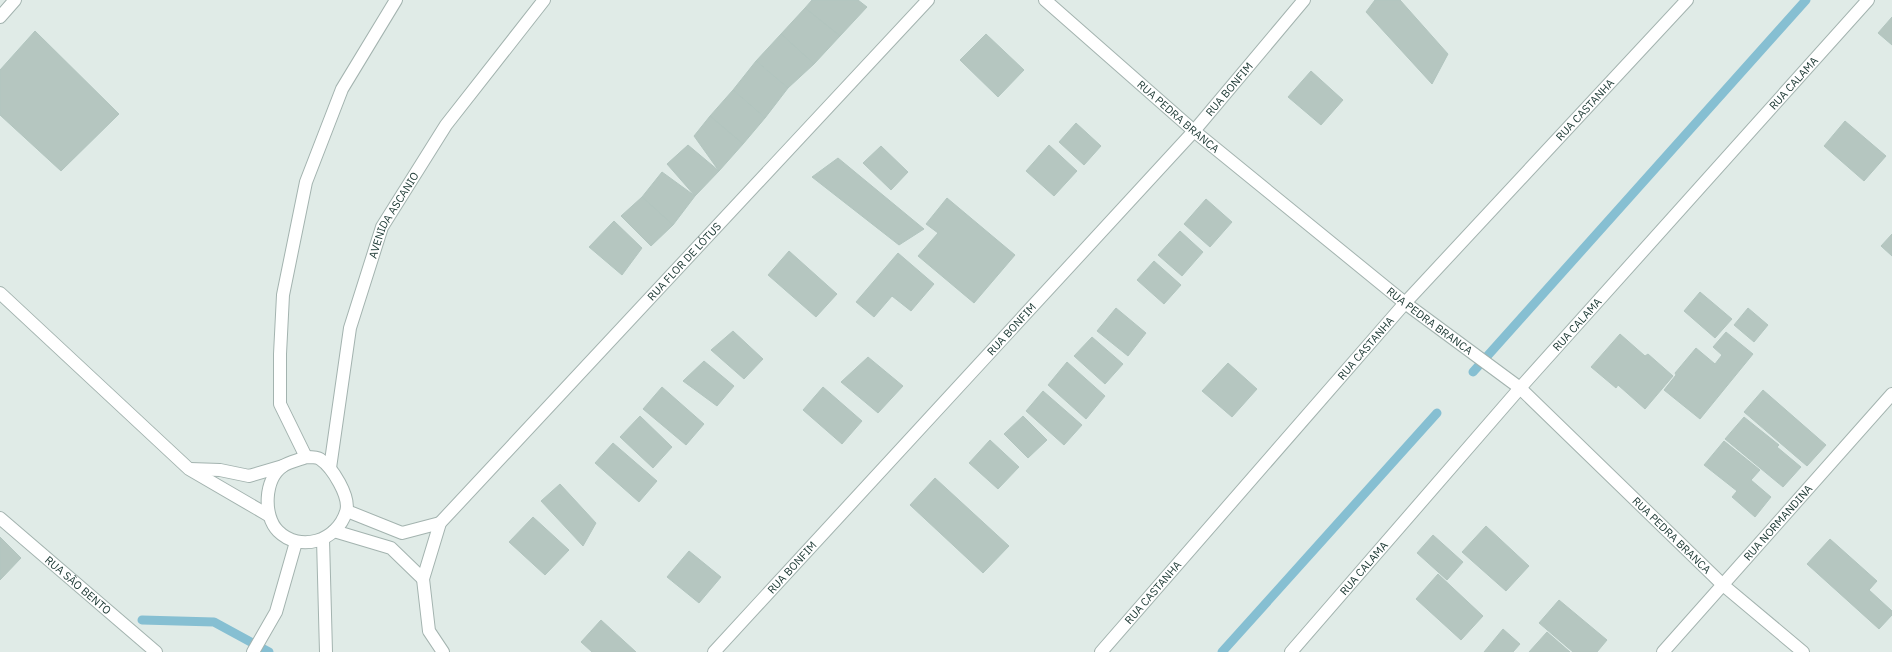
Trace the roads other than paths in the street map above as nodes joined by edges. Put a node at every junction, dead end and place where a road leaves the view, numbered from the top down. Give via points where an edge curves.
1 (15, 0) edge
2 (396, 0) edge
3 (544, 0) edge
4 (928, 0) edge
5 (1045, 0) edge
6 (1304, 0) edge
7 (1687, 0) edge
8 (1868, 0) edge
9 (0, 17) edge
10 (1194, 131) junction
11 (0, 293) edge
12 (1405, 303) junction
13 (1520, 388) junction
14 (1892, 394) edge
15 (306, 457) junction
16 (283, 466) junction
17 (330, 468) junction
18 (189, 469) junction
19 (347, 511) junction
20 (268, 515) junction
21 (0, 518) edge
22 (440, 523) junction
23 (334, 531) junction
24 (323, 539) junction
25 (296, 542) junction
26 (424, 579) junction
27 (1723, 585) junction
28 (325, 649) edge
29 (156, 652) edge
30 (253, 652) edge
31 (443, 652) edge
32 (714, 652) edge
33 (1101, 652) edge
34 (1291, 652) edge
35 (1663, 652) edge
36 (1803, 652) edge

1 - 9 street
2 - 15 street via 342,89 309,175 283,294 280,404
3 - 17 street, AVENIDA ASCANIO via 446,125 382,227 350,328
4 - 22 street, RUA FLOR DE LÓTUS
5 - 10 street, RUA PEDRA BRANCA
6 - 10 street, RUA BONFIM
7 - 12 street, RUA CASTANHA
8 - 13 street, RUA CALAMA
10 - 12 street, RUA PEDRA BRANCA
10 - 32 street, RUA BONFIM
11 - 18 street
12 - 13 street, RUA PEDRA BRANCA
12 - 33 street, RUA CASTANHA
13 - 27 street, RUA PEDRA BRANCA
13 - 34 street, RUA CALAMA
14 - 27 street, RUA NORMANDINA
15 - 16 street
15 - 17 street via 319,458
16 - 18 street via 249,476 220,470
16 - 20 street via 275,474 270,488 267,501
17 - 19 street via 344,493
18 - 20 street
19 - 22 street via 402,532
19 - 23 street
20 - 25 street via 274,527 284,537
21 - 29 street, RUA SÃO BENTO
22 - 26 street
23 - 24 street
23 - 26 street via 391,548
24 - 25 street via 310,543
24 - 28 street
25 - 30 street via 276,612
26 - 31 street via 429,631
27 - 35 street, RUA NORMANDINA
27 - 36 street, RUA PEDRA BRANCA

